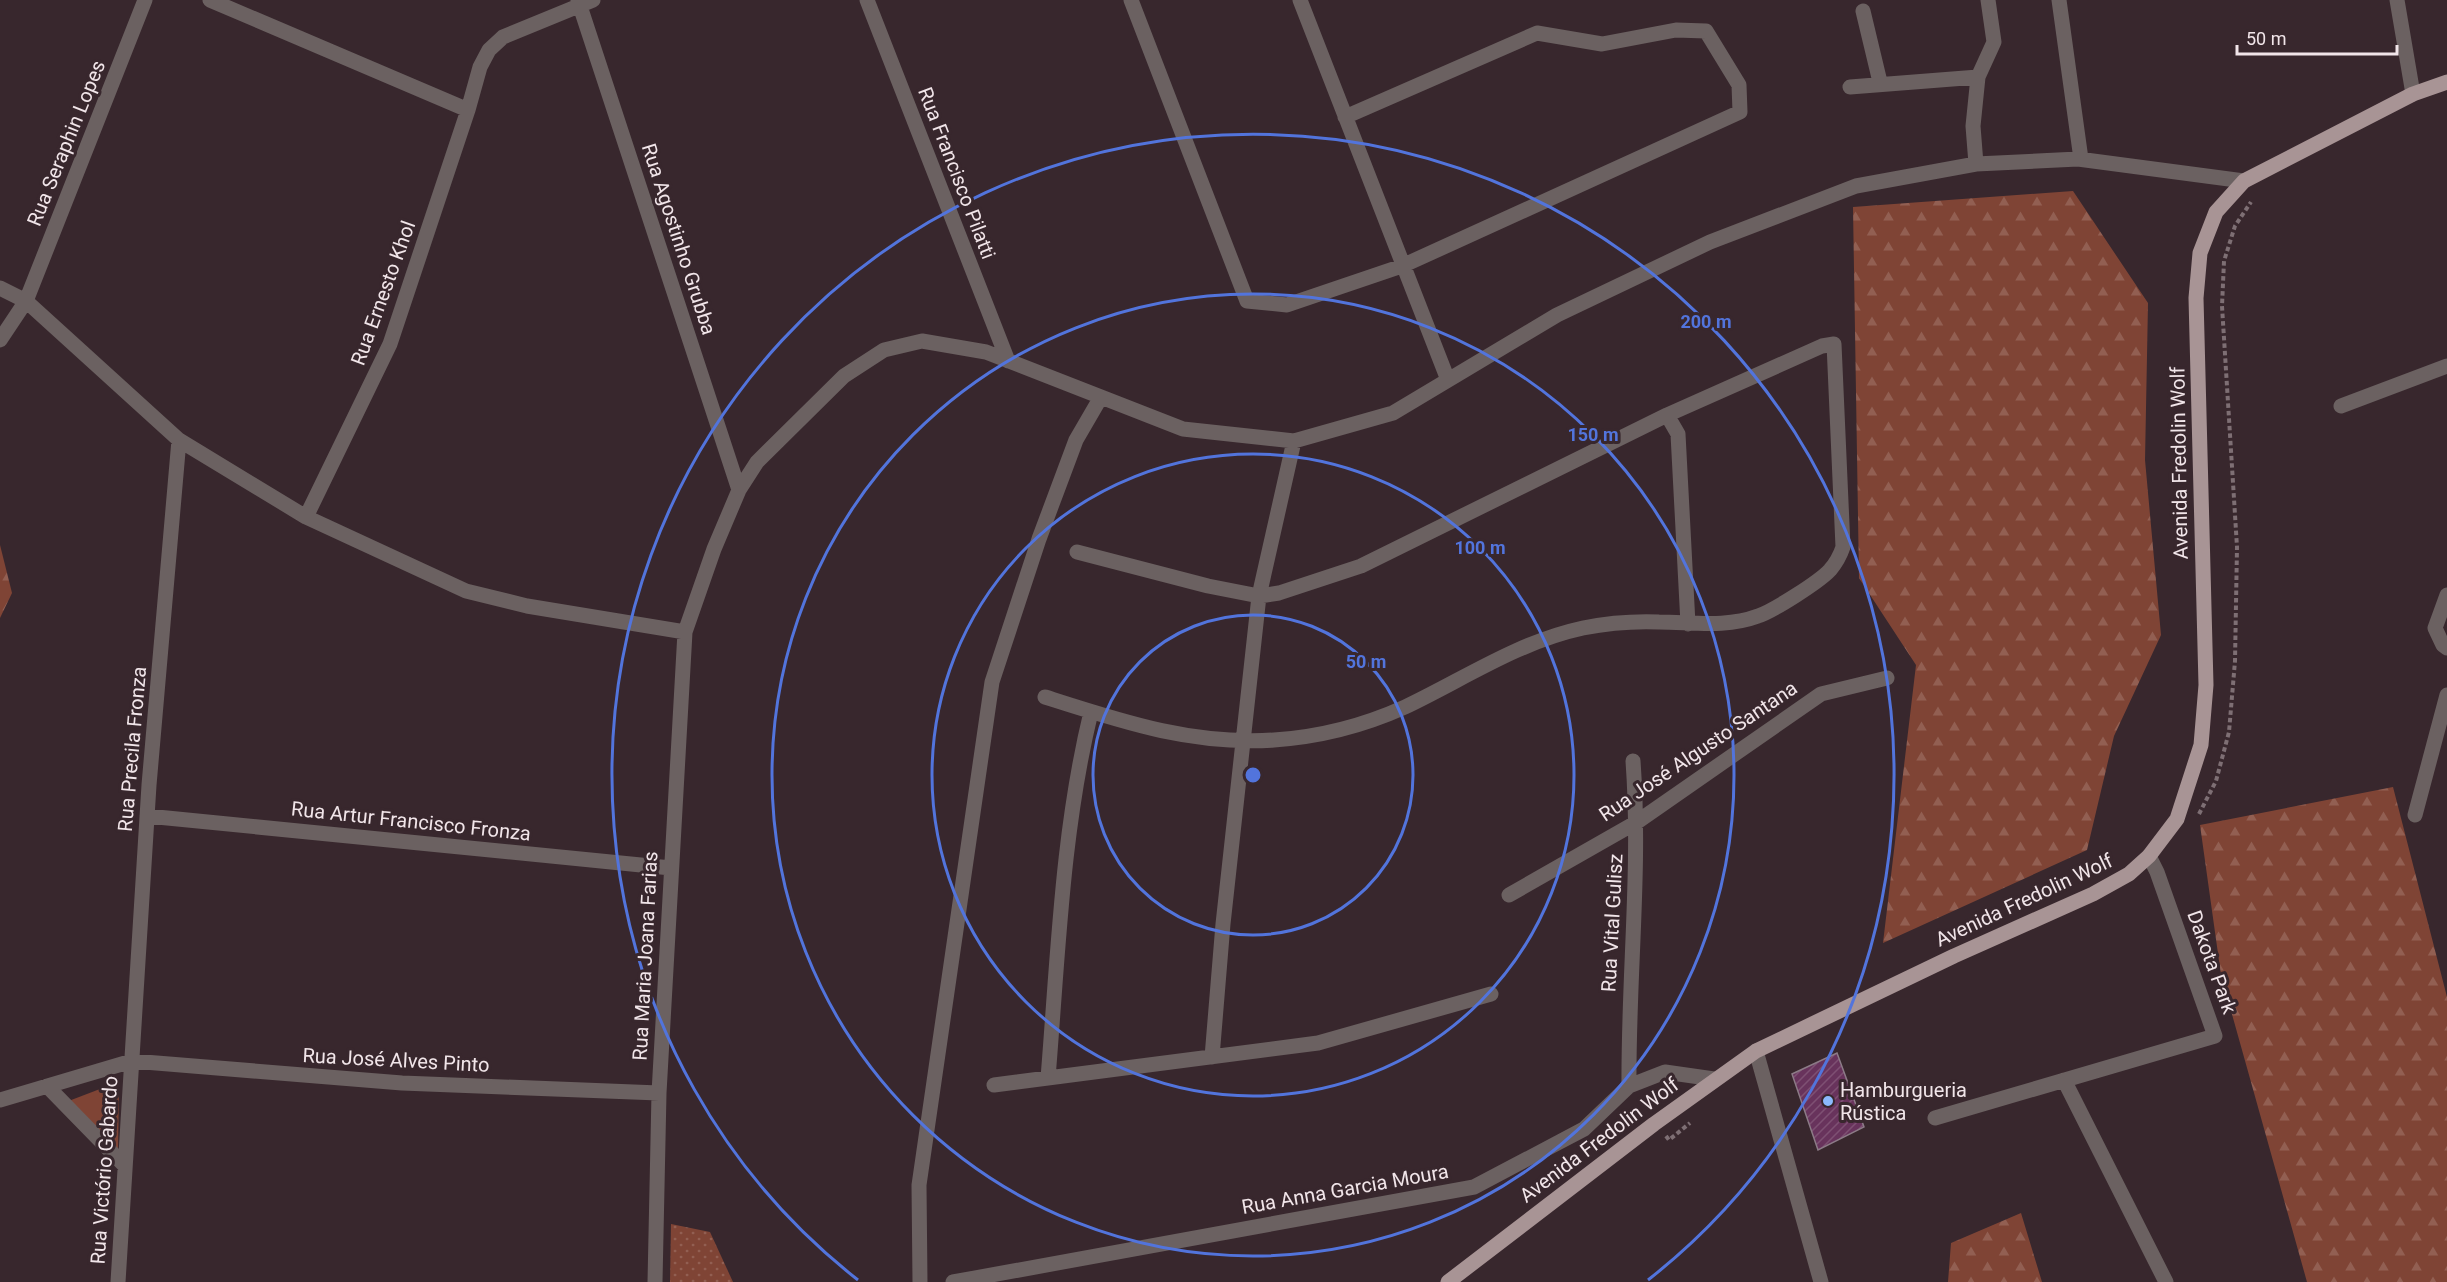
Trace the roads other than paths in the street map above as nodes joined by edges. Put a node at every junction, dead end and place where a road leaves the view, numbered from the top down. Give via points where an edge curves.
1 (145, 0) edge
2 (210, 0) edge
3 (867, 0) edge
4 (1131, 0) edge
5 (1300, 0) edge
6 (1988, 0) edge
7 (2059, 0) edge
8 (2397, 0) edge
9 (584, 2) edge
10 (1863, 11) dead end
11 (1978, 76) junction
12 (1880, 82) junction
13 (2447, 82) edge
14 (1850, 87) dead end
15 (2413, 94) junction
16 (468, 110) junction
17 (1345, 117) junction
18 (2080, 159) junction
19 (1976, 164) junction
20 (2244, 181) junction
21 (1402, 266) junction
22 (0, 288) edge
23 (26, 301) junction
24 (0, 340) edge
25 (1008, 361) junction
26 (2447, 366) edge
27 (1448, 380) junction
28 (1101, 397) junction
29 (2341, 406) dead end
30 (1667, 415) junction
31 (179, 440) junction
32 (1294, 441) junction
33 (740, 490) junction
34 (306, 517) junction
35 (1077, 552) dead end
36 (2447, 595) edge
37 (1259, 596) junction
38 (1688, 624) junction
39 (685, 632) junction
40 (2447, 648) edge
41 (1887, 678) dead end
42 (2447, 694) edge
43 (1045, 697) dead end
44 (1090, 712) junction
45 (1244, 741) junction
46 (1634, 761) dead end
47 (2415, 815) dead end
48 (147, 816) junction
49 (1638, 822) junction
50 (2149, 856) junction
51 (671, 868) junction
52 (1509, 895) dead end
53 (1491, 994) dead end
54 (1756, 1051) junction
55 (1212, 1057) junction
56 (132, 1061) junction
57 (1048, 1078) junction
58 (1714, 1079) junction
59 (2064, 1080) junction
60 (994, 1085) dead end
61 (47, 1086) junction
62 (1629, 1086) junction
63 (659, 1093) junction
64 (0, 1100) edge
65 (1935, 1118) dead end
66 (125, 1166) junction
67 (121, 1281) edge
68 (655, 1282) edge
69 (920, 1282) edge
70 (953, 1282) edge
71 (1449, 1282) edge
72 (1821, 1282) edge
73 (2166, 1282) edge

1 - 23 street, Rua Seraphin Lopes
2 - 16 street
3 - 25 street, Rua Francisco Pilatti
4 - 21 street via 1247,301 1287,305
5 - 17 street
6 - 11 street via 1994,42
7 - 18 street
8 - 15 street
9 - 16 street, Rua Ernesto Khol via 502,37 480,67
9 - 33 street, Rua Agostinho Grubba
10 - 12 street
11 - 12 street
11 - 19 street via 1973,126
12 - 14 street
13 - 15 main road
15 - 20 main road
16 - 34 street, Rua Ernesto Khol via 390,344
17 - 21 street
17 - 21 street via 1536,33 1602,44 1676,30 1706,31 1739,85 1740,112
18 - 19 street
18 - 20 street
19 - 27 street via 1856,186 1710,242 1557,315
20 - 50 main road, Avenida Fredolin Wolf via 2216,212 2200,252 2196,298 2206,685 2201,745 2177,819
21 - 27 street
22 - 23 street
23 - 24 street, Rua Seraphin Lopes
23 - 31 street
25 - 28 street, Rua Maria Joana Farias
25 - 33 street, Rua Maria Joana Farias via 986,352 922,341 884,350 844,376 758,462
26 - 29 street
27 - 32 street via 1393,413
28 - 32 street, Rua Maria Joana Farias via 1183,429
28 - 69 street via 1076,440 992,682 919,1185
30 - 37 street via 1360,566
30 - 38 street via 1678,434
30 - 38 street via 1834,344 1843,547 1838,560 1828,572 1764,614 1740,623
31 - 34 street
31 - 48 street, Rua Precila Fronza
32 - 37 street
33 - 39 street, Rua Maria Joana Farias
34 - 39 street via 466,591 527,606
35 - 37 street via 1158,575
36 - 40 street via 2435,628
37 - 45 street
38 - 45 street via 1636,622 1584,628 1524,646 1373,719 1309,736
39 - 51 street, Rua Maria Joana Farias
41 - 49 street, Rua José Algusto Santana via 1821,694
42 - 47 street
43 - 44 street
44 - 45 street via 1156,732
44 - 57 street via 1070,824
45 - 55 street via 1222,924
46 - 49 street, Rua Vital Gulisz
48 - 51 street, Rua Artur Francisco Fronza
48 - 56 street, Rua Precila Fronza
49 - 52 street, Rua José Algusto Santana
49 - 62 street, Rua Vital Gulisz
50 - 54 main road, Avenida Fredolin Wolf via 2128,874 2093,894
50 - 59 street, Dakota Park via 2216,1036
51 - 63 street, Rua Maria Joana Farias
53 - 55 street via 1318,1043
54 - 58 main road, Avenida Fredolin Wolf
54 - 72 street
55 - 57 street
56 - 61 street
56 - 63 street, Rua José Alves Pinto via 402,1083
56 - 66 street, Rua Victório Gabardo
57 - 60 street
58 - 62 street, Rua Anna Garcia Moura via 1665,1072
58 - 71 main road, Avenida Fredolin Wolf
59 - 65 street, Dakota Park
59 - 73 street
61 - 64 street
61 - 66 street
62 - 70 street, Rua Anna Garcia Moura via 1584,1129 1474,1187
63 - 68 street, Rua Maria Joana Farias
66 - 67 street, Rua Victório Gabardo

